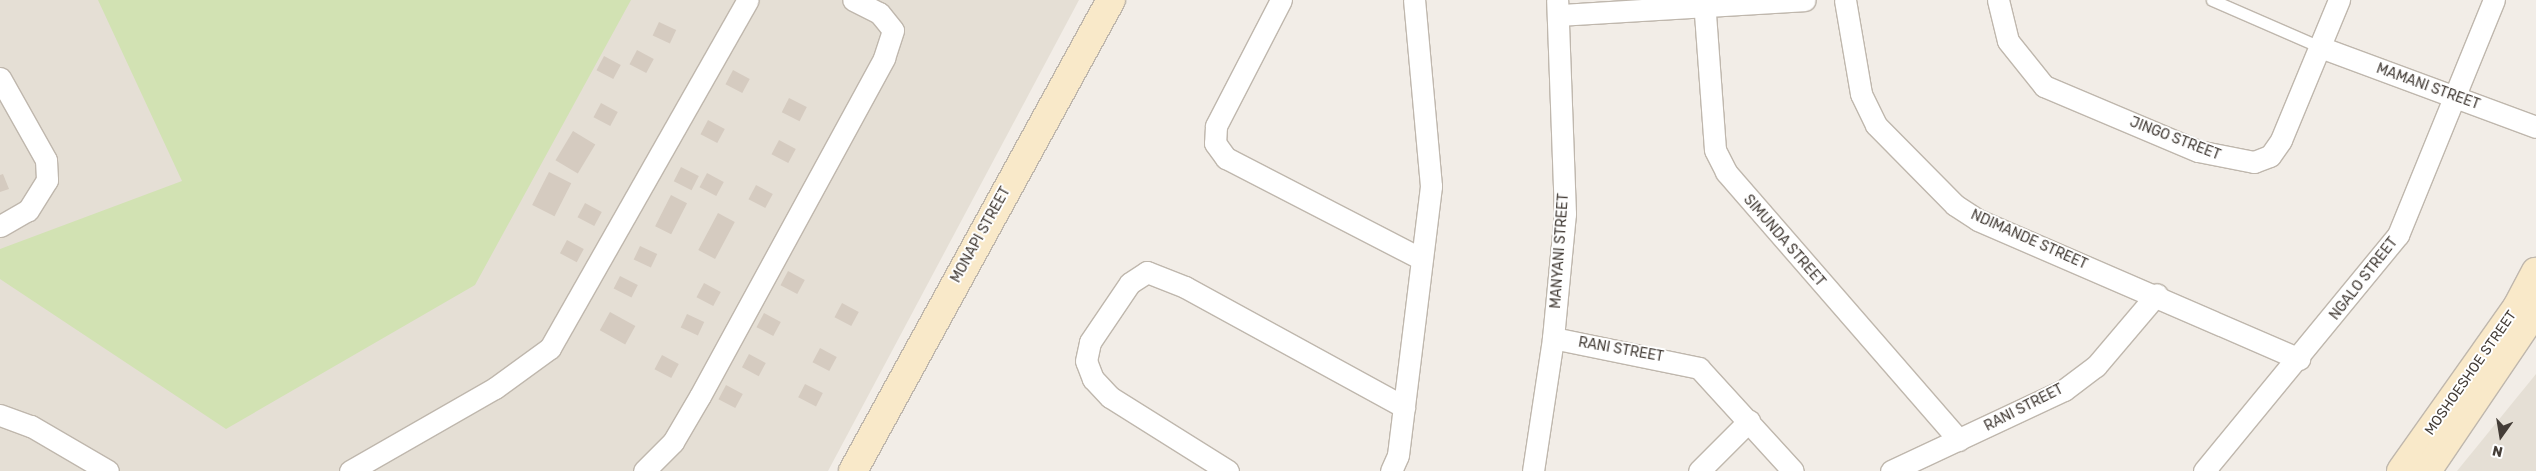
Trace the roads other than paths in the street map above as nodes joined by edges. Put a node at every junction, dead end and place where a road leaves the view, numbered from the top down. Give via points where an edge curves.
1 (748, 0) edge
2 (853, 0) edge
3 (1111, 0) edge
4 (1281, 0) edge
5 (1414, 0) edge
6 (1805, 0) edge
7 (1845, 0) edge
8 (1998, 0) edge
9 (2212, 0) edge
10 (2339, 0) edge
11 (2494, 0) edge
12 (1705, 4) edge
13 (1558, 8) edge
14 (2320, 47) junction
15 (0, 78) edge
16 (2456, 97) junction
17 (2536, 127) edge
18 (0, 226) edge
19 (1422, 259) junction
20 (2536, 272) edge
21 (2157, 294) junction
22 (2536, 310) edge
23 (1553, 338) junction
24 (2298, 359) junction
25 (1404, 407) junction
26 (0, 414) edge
27 (1749, 421) junction
28 (1959, 440) junction
29 (108, 471) edge
30 (350, 471) edge
31 (644, 471) edge
32 (853, 471) edge
33 (1228, 471) edge
34 (1392, 471) edge
35 (1534, 471) edge
36 (1699, 471) edge
37 (1793, 471) edge
38 (1891, 471) edge
39 (2204, 471) edge
40 (2401, 471) edge
41 (2427, 471) edge

1 - 30 street via 550,348 495,388
2 - 31 street via 879,13 893,30 884,58 700,396 673,442
3 - 32 street, MONAPI STREET
4 - 19 street via 1216,126 1215,143 1226,158
5 - 19 street via 1431,186
6 - 12 street
7 - 21 street, NDIMANDE STREET via 1861,94 1876,125 1939,191 1978,220
8 - 14 street, JINGO STREET via 2008,41 2044,86 2198,151 2237,162 2254,162 2270,156
9 - 14 lane
10 - 14 street, JINGO STREET
11 - 16 street, NGALO STREET
12 - 13 street
12 - 28 street, SIMUNDA STREET via 1715,150 1726,172
13 - 23 street, MANYANI STREET via 1565,214
14 - 16 street, MAMANI STREET
15 - 18 street via 46,160 47,180 28,210
16 - 17 street, MAMANI STREET
16 - 24 street, NGALO STREET via 2398,235
19 - 25 street
20 - 40 street, MOSHOESHOE STREET via 2517,307
21 - 24 street, NDIMANDE STREET
21 - 28 street, RANI STREET via 2096,366 2064,390
22 - 41 street, MOSHOESHOE STREET
23 - 27 street, RANI STREET via 1699,368
23 - 35 street, MANYANI STREET
24 - 39 street, NGALO STREET
25 - 33 street via 1186,287 1147,272 1130,283 1090,342 1086,361 1093,380 1110,397
25 - 34 street
26 - 29 street via 31,426
27 - 36 street
27 - 37 street, RANI STREET
28 - 38 street, RANI STREET

